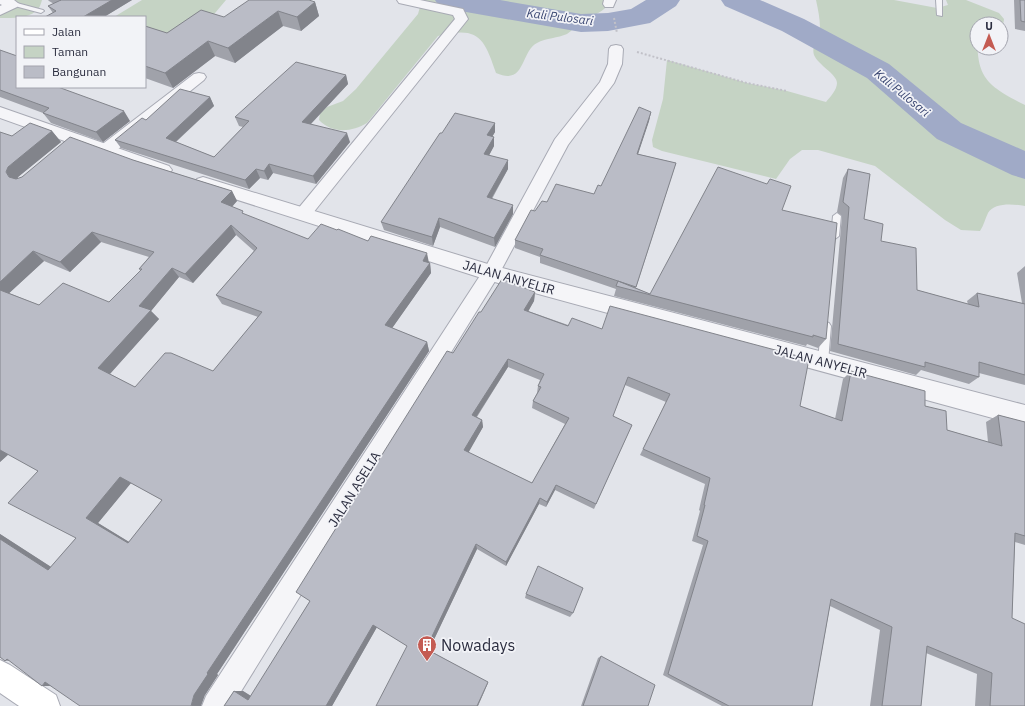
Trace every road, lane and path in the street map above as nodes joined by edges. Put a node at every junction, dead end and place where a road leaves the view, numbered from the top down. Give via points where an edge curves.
1 (403, 0) edge
2 (939, 0) edge
3 (7, 2) edge
4 (0, 11) edge
5 (41, 11) dead end
6 (940, 15) dead end
7 (614, 18) dead end
8 (617, 31) dead end
9 (616, 49) joint
10 (199, 77) dead end
11 (787, 91) dead end
12 (0, 112) edge
13 (106, 150) junction
14 (303, 214) junction
15 (837, 216) dead end
16 (834, 247) edge
17 (491, 273) junction
18 (827, 316) edge
19 (823, 362) junction
20 (1025, 416) edge
21 (0, 675) edge
22 (45, 706) edge
23 (216, 706) edge

1 - 14 street via 458,12 462,19
2 - 6 lane
3 - 4 street
3 - 5 lane
7 - 8 path
9 - 11 path via 647,54 747,83
9 - 17 street, JALAN ASELIA via 615,64 607,83 561,143
10 - 13 street
12 - 13 street, JALAN ANYELIR via 70,144
13 - 14 street, JALAN ANYELIR
14 - 17 street, JALAN ANYELIR
15 - 16 lane
17 - 19 street, JALAN ANYELIR
17 - 23 street, JALAN ASELIA
18 - 19 lane
19 - 20 street, JALAN ANYELIR
21 - 22 main road

